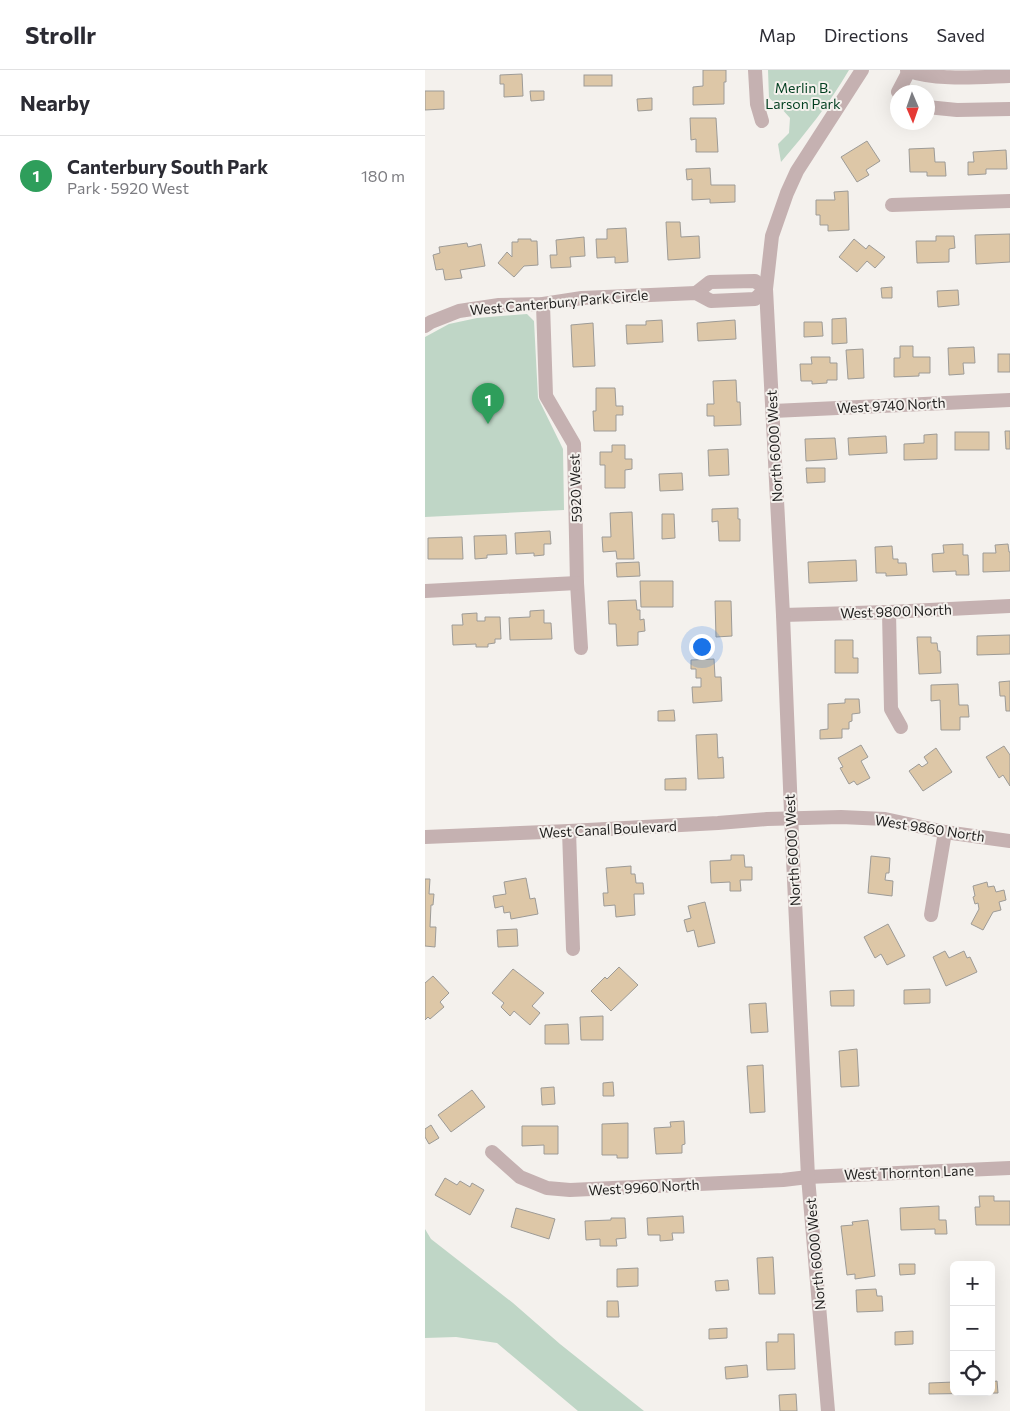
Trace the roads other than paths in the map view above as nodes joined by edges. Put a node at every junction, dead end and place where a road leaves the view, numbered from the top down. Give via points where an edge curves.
1 (755, 70) edge
2 (862, 70) edge
3 (908, 70) edge
4 (1010, 76) edge
5 (901, 85) edge
6 (935, 107) edge
7 (1010, 109) edge
8 (762, 122) dead end
9 (1010, 201) edge
10 (892, 204) dead end
11 (766, 289) junction
12 (543, 304) junction
13 (425, 326) edge
14 (1010, 400) edge
15 (773, 410) junction
16 (577, 583) junction
17 (425, 591) edge
18 (1010, 606) edge
19 (889, 612) junction
20 (783, 615) junction
21 (581, 648) dead end
22 (901, 726) dead end
23 (791, 819) junction
24 (569, 831) junction
25 (945, 832) junction
26 (425, 837) edge
27 (1010, 841) edge
28 (931, 915) dead end
29 (573, 948) dead end
30 (492, 1152) dead end
31 (1010, 1168) edge
32 (808, 1176) junction
33 (828, 1411) edge

1 - 8 street via 757,104
2 - 11 street, North 6000 West via 787,193 773,236
3 - 4 street via 916,74 955,77
3 - 5 street
6 - 7 street
9 - 10 street
11 - 12 street, West Canterbury Park Circle via 755,281 710,282 696,293 582,298
11 - 15 street, North 6000 West
12 - 13 street, West Canterbury Park Circle via 499,305 459,311
12 - 16 street, 5920 West via 546,396 574,444
14 - 15 street, West 9740 North
15 - 20 street, North 6000 West
16 - 17 street
16 - 21 street, 5920 West
18 - 19 street, West 9800 North
19 - 20 street, West 9800 North
19 - 22 street via 891,709
20 - 23 street, North 6000 West
23 - 24 street, West Canal Boulevard
23 - 25 street, West 9860 North via 885,819
23 - 32 street, North 6000 West
24 - 26 street, West Canal Boulevard
24 - 29 street
25 - 27 street, West 9860 North
25 - 28 street
30 - 32 street, West 9960 North via 520,1177 547,1188 570,1190 783,1180
31 - 32 street, West Thornton Lane
32 - 33 street, North 6000 West

